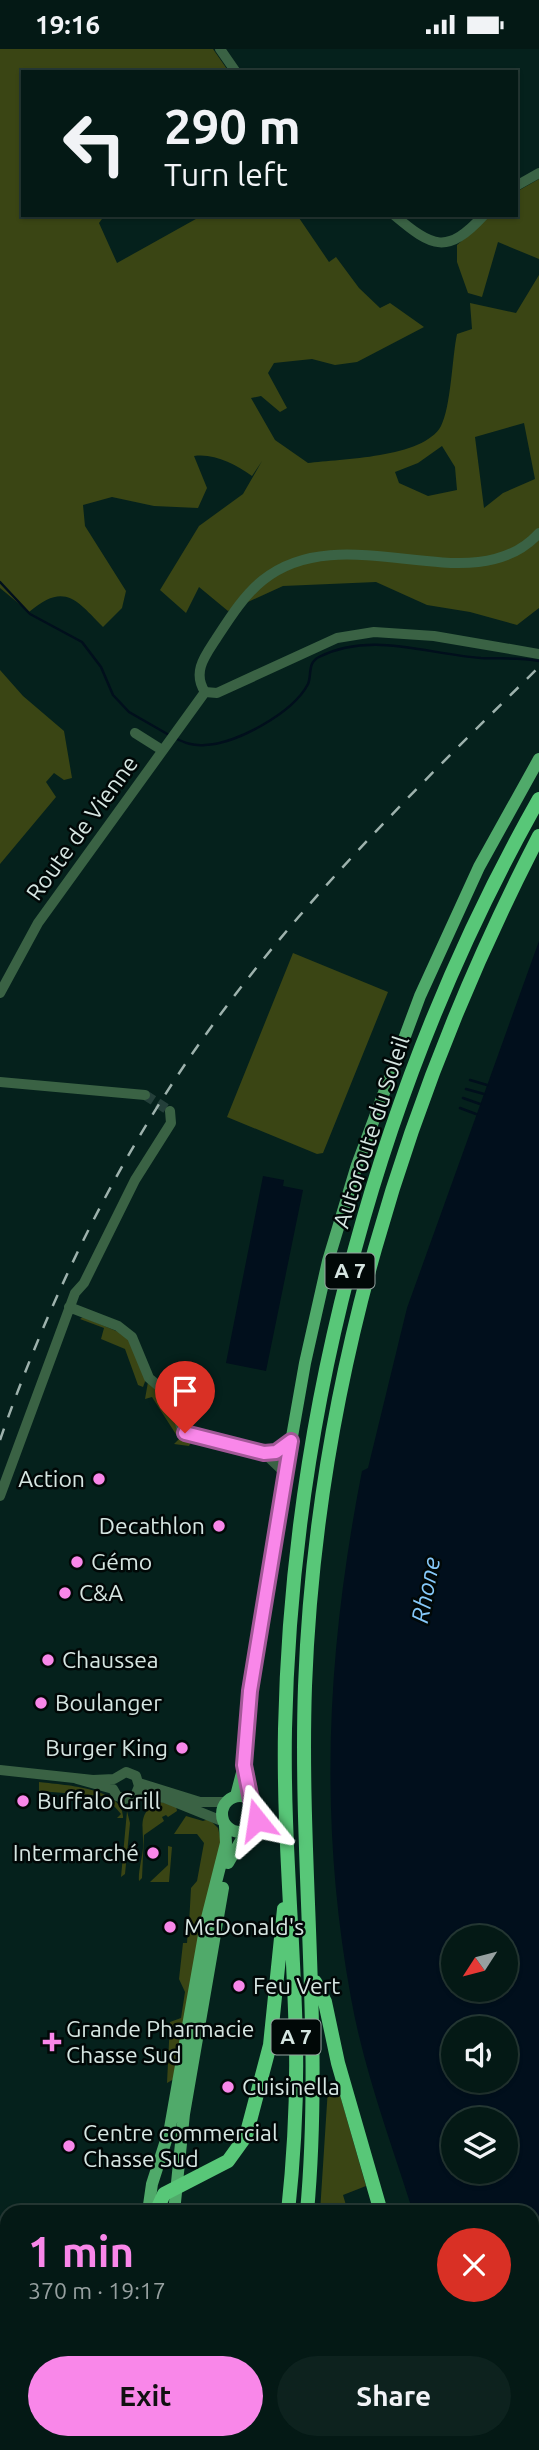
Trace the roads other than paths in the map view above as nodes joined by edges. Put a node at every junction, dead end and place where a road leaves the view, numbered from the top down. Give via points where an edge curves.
1 (220, 49) edge
2 (235, 70) edge
3 (539, 173) edge
4 (518, 185) edge
5 (396, 217) edge
6 (482, 217) edge
7 (539, 533) edge
8 (535, 653) edge
9 (205, 692) junction
10 (135, 733) dead end
11 (168, 741) junction
12 (539, 759) edge
13 (539, 799) edge
14 (539, 836) edge
15 (0, 993) edge
16 (0, 1082) edge
17 (145, 1095) tunnel mouth
18 (170, 1111) dead end
19 (69, 1307) junction
20 (291, 1441) junction
21 (264, 1453) junction
22 (286, 1474) junction
23 (0, 1496) edge
24 (244, 1765) junction
25 (0, 1770) edge
26 (113, 1784) junction
27 (138, 1788) junction
28 (231, 1799) junction
29 (251, 1800) junction
30 (189, 1803) junction
31 (224, 1823) junction
32 (246, 1832) junction
33 (288, 1884) junction
34 (312, 1976) junction
35 (178, 2180) junction
36 (154, 2205) edge
37 (158, 2205) edge
38 (175, 2205) edge
39 (288, 2205) edge
40 (307, 2205) edge
41 (379, 2205) edge

1 - 2 street
3 - 4 street
5 - 6 street via 417,234 447,244 464,236
7 - 9 street via 512,551 478,561 445,563 350,553 296,562 263,580 221,632 200,668 199,683
8 - 9 street via 434,636 374,632 337,638 216,693
9 - 11 street, Route de Vienne
10 - 11 street
11 - 15 street, Route de Vienne via 38,923
12 - 20 main road via 457,911 357,1165 316,1310
13 - 33 highway, Autoroute du Soleil / A 7 via 474,926 426,1038 366,1211 336,1328 306,1490 290,1635 285,1732
14 - 34 highway, Autoroute du Soleil / A 7 via 474,968 433,1068 380,1230 345,1370 318,1535 305,1683 304,1826
16 - 17 street
18 - 19 street via 171,1123 135,1180
19 - 21 street via 118,1326 132,1337 149,1378 175,1401 185,1433
19 - 23 street
20 - 21 street via 276,1452
20 - 22 main road
21 - 22 street
22 - 24 main road via 250,1691
24 - 28 main road
24 - 29 main road
25 - 26 street
26 - 27 street via 117,1796 125,1799
26 - 27 street via 126,1772 133,1774
27 - 30 street
28 - 29 main road
28 - 30 street
28 - 31 main road via 221,1813
29 - 32 main road via 258,1811 257,1820
30 - 31 street
31 - 32 main road via 237,1833
31 - 36 main road via 226,1843 207,1918 170,2128 152,2184
32 - 35 main road via 236,1845 224,1884 184,2113
33 - 35 highway via 273,2028 250,2124 235,2155 200,2176
33 - 39 highway, Autoroute du Soleil / A 7 via 296,2069
34 - 40 highway, Autoroute du Soleil / A 7 via 315,2097
34 - 41 highway via 325,2002
35 - 37 highway
35 - 38 main road

